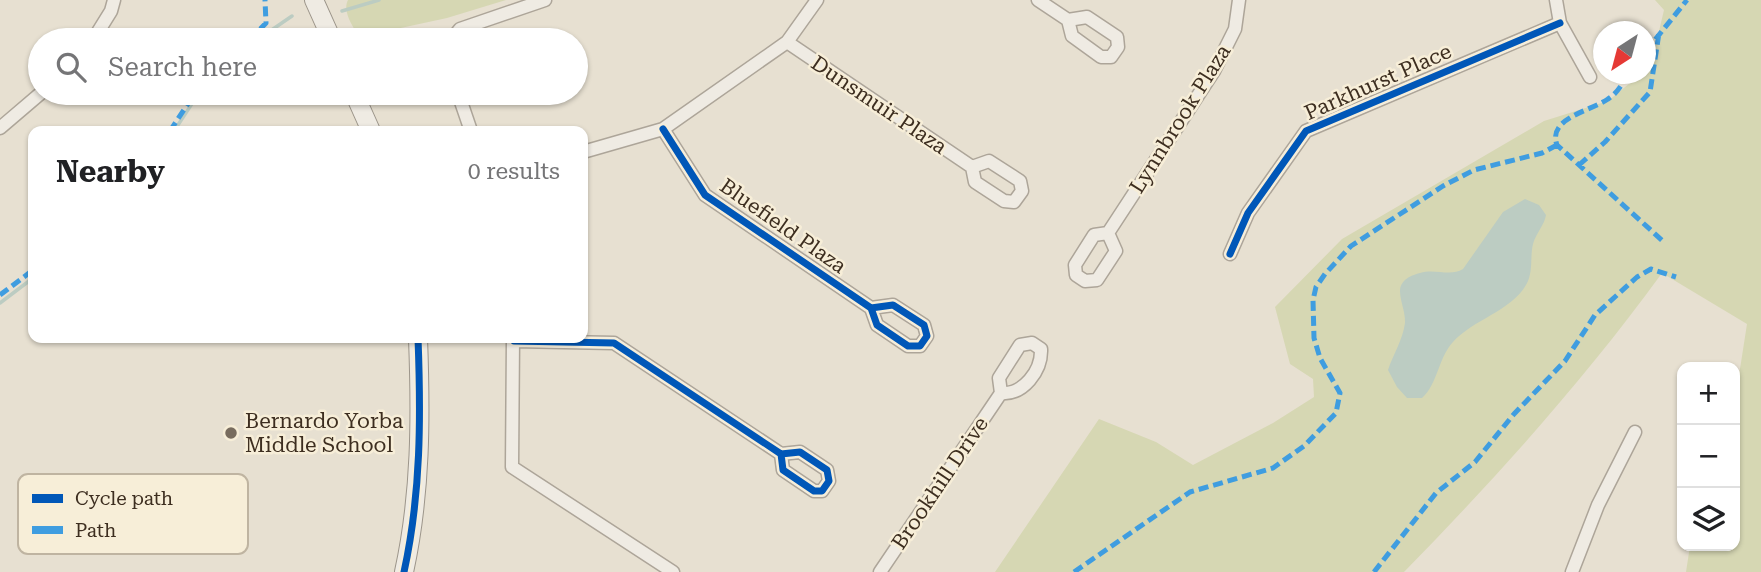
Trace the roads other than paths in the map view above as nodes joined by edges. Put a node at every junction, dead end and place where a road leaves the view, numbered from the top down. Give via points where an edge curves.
1 (114, 0) edge
2 (314, 0) edge
3 (545, 0) edge
4 (817, 0) edge
5 (1038, 0) edge
6 (1239, 0) edge
7 (1556, 0) edge
8 (1068, 20) dead end
9 (1560, 23) junction
10 (100, 28) edge
11 (327, 28) edge
12 (466, 28) edge
13 (787, 43) junction
14 (1590, 77) dead end
15 (28, 104) edge
16 (360, 105) edge
17 (462, 105) edge
18 (369, 126) edge
19 (469, 126) edge
20 (0, 128) edge
21 (663, 129) junction
22 (588, 151) edge
23 (972, 167) dead end
24 (1108, 233) dead end
25 (1230, 254) dead end
26 (871, 307) dead end
27 (588, 342) edge
28 (418, 343) edge
29 (513, 343) edge
30 (1001, 393) dead end
31 (1635, 432) dead end
32 (781, 454) dead end
33 (404, 572) edge
34 (673, 572) edge
35 (880, 572) edge
36 (1572, 572) edge

1 - 10 street
2 - 11 main road
3 - 12 street
4 - 13 street
5 - 8 street
6 - 24 street, Lynnbrook Plaza via 1235,29 1214,71
7 - 9 street
9 - 14 street
9 - 25 street, Parkhurst Place via 1306,131 1248,213
13 - 21 street
13 - 23 street, Dunsmuir Plaza
15 - 20 street
16 - 18 main road
17 - 19 street
21 - 22 street
21 - 26 street, Bluefield Plaza via 705,195
27 - 32 street via 614,343
28 - 33 main road via 418,479
29 - 34 street via 512,467
30 - 35 street, Brookhill Drive
31 - 36 street via 1598,505

